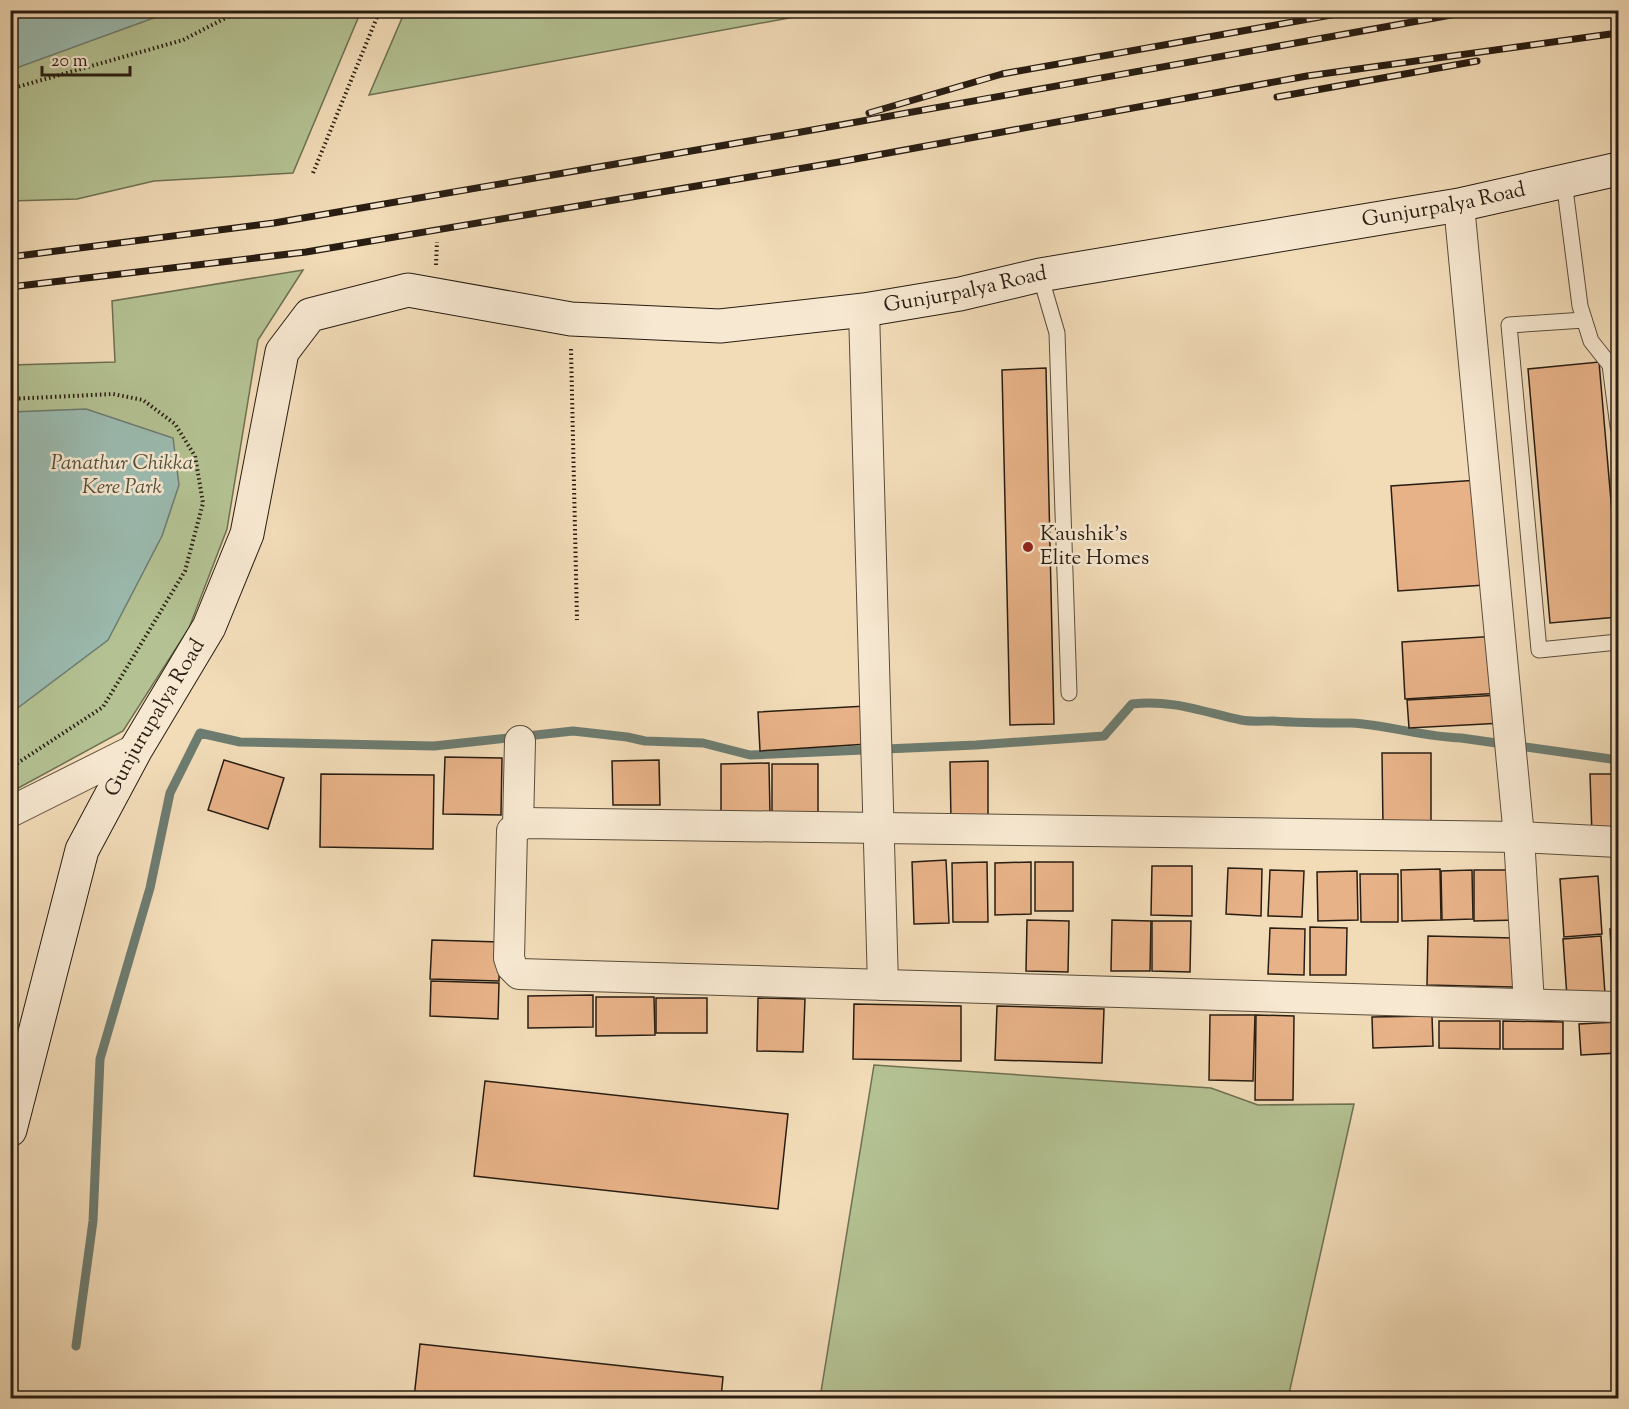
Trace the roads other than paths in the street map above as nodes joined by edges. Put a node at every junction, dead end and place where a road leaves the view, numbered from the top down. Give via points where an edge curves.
1 (1618, 169) edge
2 (1564, 181) junction
3 (1459, 205) junction
4 (1040, 275) junction
5 (864, 310) junction
6 (310, 315) joint
7 (1584, 320) junction
8 (1618, 427) edge
9 (1618, 642) edge
10 (1069, 693) dead end
11 (520, 741) dead end
12 (136, 749) junction
13 (10, 812) edge
14 (518, 826) junction
15 (878, 829) junction
16 (1519, 837) junction
17 (1618, 842) edge
18 (883, 985) junction
19 (1529, 1005) junction
20 (1618, 1007) edge
21 (10, 1130) edge

1 - 2 street, Gunjurpalya Road
2 - 3 street, Gunjurpalya Road
2 - 7 lane
3 - 4 street, Gunjurpalya Road
3 - 16 street
4 - 5 street, Gunjurpalya Road via 960,294
4 - 10 lane via 1057,333
5 - 6 street, Gunjurpalya Road via 720,326 571,319 408,290
5 - 15 street
6 - 12 street, Gunjurupalya Road via 282,352 248,534 209,627
7 - 8 lane via 1591,341 1610,365
7 - 9 lane via 1509,325 1539,650
11 - 14 street
12 - 13 street
12 - 21 street, Gunjurupalya Road via 82,850
14 - 15 street via 524,823
14 - 18 street via 512,831 509,958 519,974
15 - 16 street
15 - 18 street
16 - 17 street
16 - 19 street
18 - 19 street
19 - 20 street

